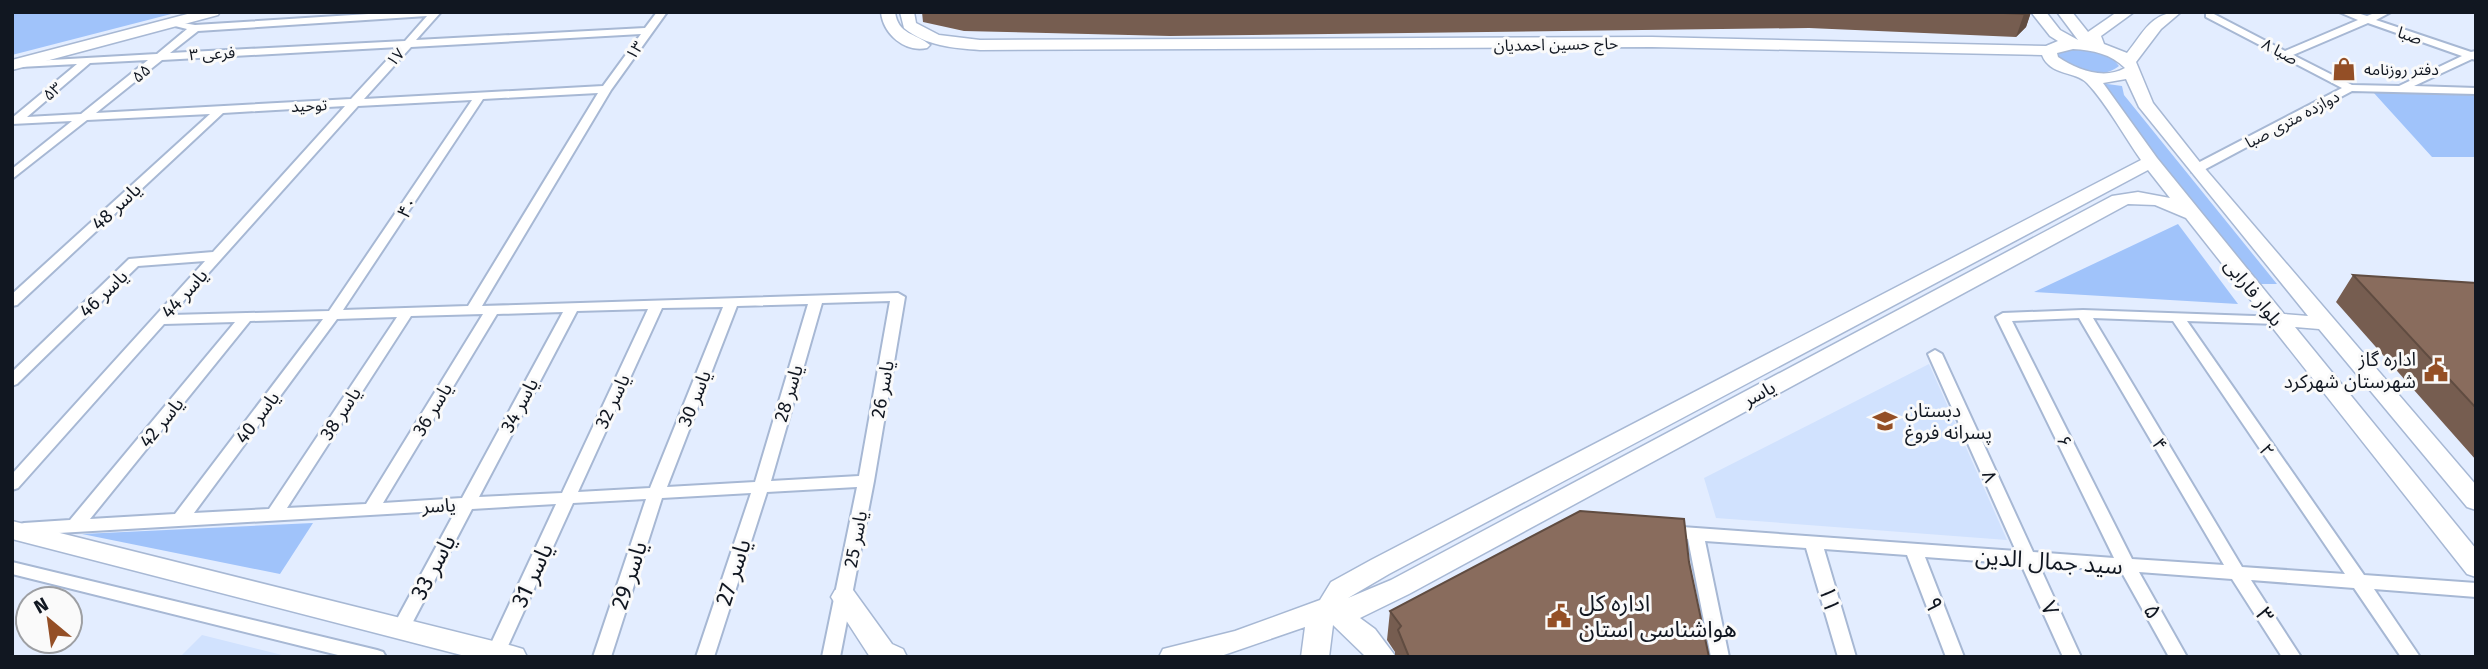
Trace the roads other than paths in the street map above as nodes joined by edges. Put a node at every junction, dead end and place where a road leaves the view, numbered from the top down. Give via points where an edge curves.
1 (213, 12) edge
2 (249, 12) edge
3 (309, 12) edge
4 (662, 12) edge
5 (888, 12) edge
6 (907, 12) edge
7 (2038, 12) edge
8 (2064, 12) edge
9 (2127, 12) edge
10 (2174, 12) edge
11 (2344, 12) edge
12 (2386, 12) edge
13 (435, 13) edge
14 (2212, 13) edge
15 (376, 14) edge
16 (194, 20) edge
17 (2368, 20) junction
18 (298, 21) junction
19 (175, 23) junction
20 (234, 25) junction
21 (648, 31) junction
22 (409, 42) junction
23 (2073, 44) junction
24 (2094, 46) junction
25 (1063, 47) junction
26 (1895, 47) junction
27 (2049, 51) junction
28 (2286, 54) junction
29 (2474, 55) edge
30 (161, 56) junction
31 (88, 60) junction
32 (13, 63) edge
33 (2130, 67) junction
34 (2062, 68) junction
35 (2091, 77) junction
36 (606, 89) junction
37 (2350, 89) junction
38 (2399, 89) junction
39 (2476, 91) edge
40 (478, 98) junction
41 (356, 103) junction
42 (220, 110) junction
43 (87, 117) junction
44 (14, 121) edge
45 (2151, 162) junction
46 (2196, 169) junction
47 (12, 175) edge
48 (2192, 214) junction
49 (218, 256) junction
50 (816, 300) junction
51 (12, 302) edge
52 (732, 302) junction
53 (657, 305) junction
54 (572, 307) junction
55 (473, 310) junction
56 (492, 310) junction
57 (407, 312) junction
58 (333, 314) junction
59 (2083, 314) junction
60 (246, 317) junction
61 (2177, 317) junction
62 (160, 320) junction
63 (2277, 320) junction
64 (1845, 323) junction
65 (2325, 323) junction
66 (1867, 336) junction
67 (1935, 354) dead end
68 (12, 381) edge
69 (866, 481) junction
70 (12, 484) edge
71 (761, 487) junction
72 (656, 493) junction
73 (567, 498) junction
74 (2476, 501) edge
75 (467, 504) junction
76 (371, 509) junction
77 (274, 515) junction
78 (180, 520) junction
79 (75, 526) junction
80 (12, 530) edge
81 (1646, 530) edge
82 (1695, 534) junction
83 (1813, 542) junction
84 (1914, 551) junction
85 (2028, 559) junction
86 (2127, 566) junction
87 (2476, 566) edge
88 (12, 568) edge
89 (2238, 574) junction
90 (2357, 582) junction
91 (2476, 590) edge
92 (844, 597) junction
93 (1329, 607) junction
94 (400, 630) junction
95 (505, 654) edge
96 (377, 657) edge
97 (602, 657) edge
98 (705, 657) edge
99 (831, 657) edge
100 (893, 657) edge
101 (1173, 657) edge
102 (1315, 657) edge
103 (1382, 657) edge
104 (1720, 657) edge
105 (1847, 657) edge
106 (1955, 657) edge
107 (2072, 657) edge
108 (2178, 657) edge
109 (2292, 657) edge
110 (2410, 657) edge

1 - 19 main road
2 - 20 street
3 - 18 street
4 - 21 street, ۱۳
5 - 25 main road, حاج حسین احمدیان via 892,30 900,37 932,48 984,52
6 - 25 main road, حاج حسین احمدیان via 909,25 939,41
7 - 23 main road via 2055,33
8 - 24 main road
9 - 24 main road via 2093,35
10 - 33 main road via 2156,26
11 - 17 street, صبا
12 - 17 street
13 - 15 street
13 - 22 street, ۱۷
14 - 28 street, صبا ۸
15 - 18 street
16 - 19 street
16 - 20 street
16 - 30 street, ۵۵
16 - 32 main road
17 - 28 street
17 - 29 street, صبا
18 - 20 street
19 - 32 main road
21 - 22 street, فرعی ۳
21 - 36 street, ۱۳
22 - 30 street, فرعی ۳
22 - 41 street, ۱۷
23 - 24 main road
23 - 27 main road, حاج حسین احمدیان
24 - 33 main road via 2116,53
25 - 26 main road, حاج حسین احمدیان via 1648,42
26 - 27 main road, حاج حسین احمدیان
26 - 34 main road
27 - 34 main road
28 - 37 street, صبا ۸
29 - 38 street
30 - 31 street, فرعی ۳
30 - 43 street, ۵۵
31 - 32 street, فرعی ۳
31 - 44 street, ۵۳
33 - 35 main road via 2114,79
33 - 46 main road, بلوار فارابی via 2145,104
34 - 35 main road
35 - 45 main road, بلوار فارابی
36 - 40 street, توحید
36 - 55 street, ۱۳
37 - 38 street, دوازده متری صبا
37 - 46 street, دوازده متری صبا
38 - 39 street, دوازده متری صبا
40 - 41 street, توحید
40 - 58 street, ۴۰
41 - 42 street, توحید
41 - 49 street, یاسر 44
42 - 43 street, توحید
42 - 51 street, یاسر 48
43 - 44 street, توحید
43 - 47 street, ۵۵
45 - 48 main road, بلوار فارابی
45 - 64 main road, یاسر
46 - 65 main road, بلوار فارابی
48 - 63 main road, بلوار فارابی
48 - 66 main road, یاسر via 2155,200 2118,200
49 - 62 street, یاسر 44
49 - 68 street, یاسر 46 via 134,262
50 - 52 street
50 - 69 street, یاسر 26 via 898,297
50 - 71 street, یاسر 28
52 - 53 street
52 - 72 street, یاسر 30
53 - 54 street
53 - 73 street, یاسر 32
54 - 56 street
54 - 75 street, یاسر 34
55 - 56 street
55 - 57 street
56 - 76 street, یاسر 36
57 - 58 street
57 - 77 street, یاسر 38
58 - 60 street
58 - 78 street, یاسر 40
59 - 61 street
59 - 86 street, ۶ via 2003,317
59 - 89 street, ۴
60 - 62 street
60 - 79 street, یاسر 42
61 - 63 street
61 - 90 street, ۲
62 - 70 street, یاسر 44
63 - 65 main road
63 - 87 main road, بلوار فارابی
64 - 66 main road
64 - 93 main road, یاسر via 1340,589
65 - 74 main road, بلوار فارابی
66 - 93 main road, یاسر via 1389,592 1354,609
67 - 85 street, ۸
69 - 71 street, یاسر
69 - 92 street, یاسر 25
71 - 72 street, یاسر
71 - 98 street, یاسر 27
72 - 73 street, یاسر
72 - 97 street, یاسر 29
73 - 75 street, یاسر
73 - 95 street, یاسر 31
75 - 76 street, یاسر
75 - 94 street, یاسر 33
76 - 77 street, یاسر
77 - 78 street, یاسر
78 - 79 street, یاسر
79 - 80 street, یاسر
80 - 94 main road, یاسر
81 - 82 street, سید جمال الدین
82 - 83 street, سید جمال الدین
82 - 104 street
83 - 84 street, سید جمال الدین
83 - 105 street, ۱۱
84 - 85 street, سید جمال الدین
84 - 106 street, ۹
85 - 86 street, سید جمال الدین
85 - 107 street, ۷
86 - 89 street, سید جمال الدین
86 - 108 street, ۵
88 - 96 street
89 - 90 street, سید جمال الدین
89 - 109 street, ۳
90 - 91 street, سید جمال الدین
90 - 110 street, ۲
92 - 99 street, یاسر 25
92 - 100 main road via 882,652
93 - 101 main road, یاسر via 1238,641
93 - 102 main road via 1317,629
93 - 103 main road via 1365,636
94 - 95 main road, یاسر

